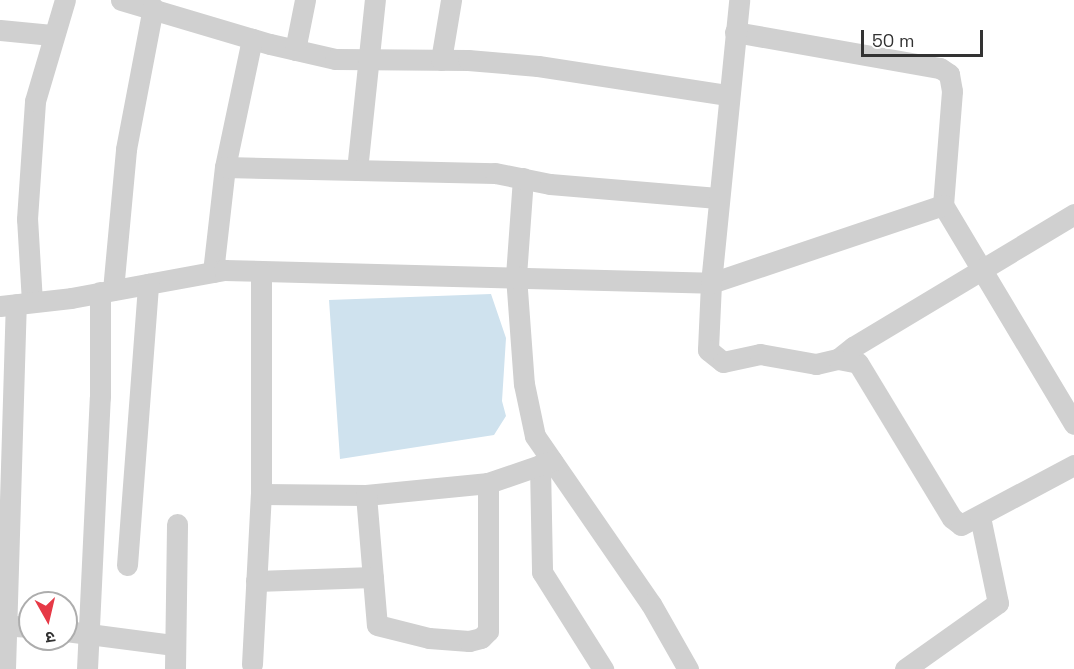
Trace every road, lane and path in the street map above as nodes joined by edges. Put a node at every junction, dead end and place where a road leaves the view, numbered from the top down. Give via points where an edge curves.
1 (65, 0) edge
2 (121, 0) edge
3 (305, 0) edge
4 (375, 0) edge
5 (451, 0) edge
6 (739, 0) edge
7 (153, 8) junction
8 (0, 30) edge
9 (735, 32) junction
10 (52, 35) junction
11 (252, 39) junction
12 (295, 50) junction
13 (366, 60) junction
14 (441, 60) junction
15 (728, 95) junction
16 (225, 167) junction
17 (357, 170) junction
18 (523, 178) junction
19 (717, 198) junction
20 (943, 205) junction
21 (1074, 214) edge
22 (981, 270) junction
23 (213, 272) junction
24 (261, 272) junction
25 (516, 276) junction
26 (711, 283) junction
27 (148, 284) junction
28 (106, 291) junction
29 (16, 304) edge
30 (838, 359) junction
31 (1074, 424) edge
32 (546, 463) junction
33 (1074, 465) edge
34 (488, 483) junction
35 (261, 494) junction
36 (366, 495) junction
37 (980, 517) junction
38 (177, 524) dead end
39 (127, 565) dead end
40 (373, 577) junction
41 (256, 581) junction
42 (4, 625) edge
43 (78, 632) edge
44 (88, 633) junction
45 (174, 645) junction
46 (252, 664) dead end
47 (5, 669) edge
48 (87, 669) edge
49 (175, 669) edge
50 (603, 669) edge
51 (688, 669) edge
52 (905, 669) edge

1 - 10 street
2 - 7 street
3 - 12 street
4 - 13 street
5 - 14 street
6 - 9 street
7 - 11 street
7 - 28 street via 126,149
8 - 10 street
9 - 15 street
9 - 20 street via 940,68 949,74 952,91
10 - 29 street via 35,101 27,219
11 - 12 street
11 - 16 street
12 - 13 street
13 - 14 street
13 - 17 street
14 - 15 street via 538,66
15 - 19 street
16 - 17 street
16 - 23 street
17 - 18 street via 495,172
18 - 19 street
18 - 25 street
19 - 26 street
20 - 22 street
20 - 26 street
21 - 22 street
22 - 30 street
22 - 31 street
23 - 24 street
23 - 27 street
24 - 25 street
24 - 35 street
25 - 26 street
25 - 32 street via 524,384 535,436
26 - 30 street via 708,350 723,362 760,354 816,364
27 - 28 street
27 - 39 street
28 - 29 street
28 - 44 street
29 - 42 street
30 - 37 street via 858,363 952,518 961,525
32 - 34 street
32 - 50 street via 542,572
32 - 51 street via 651,604
33 - 37 street
34 - 36 street
34 - 40 street via 488,631 481,638 429,638 377,625
35 - 36 street
35 - 41 street
36 - 40 street
37 - 52 street via 998,603
38 - 45 street
40 - 41 street
41 - 46 street
42 - 47 street
43 - 44 street
44 - 45 street
44 - 48 street
45 - 49 street

